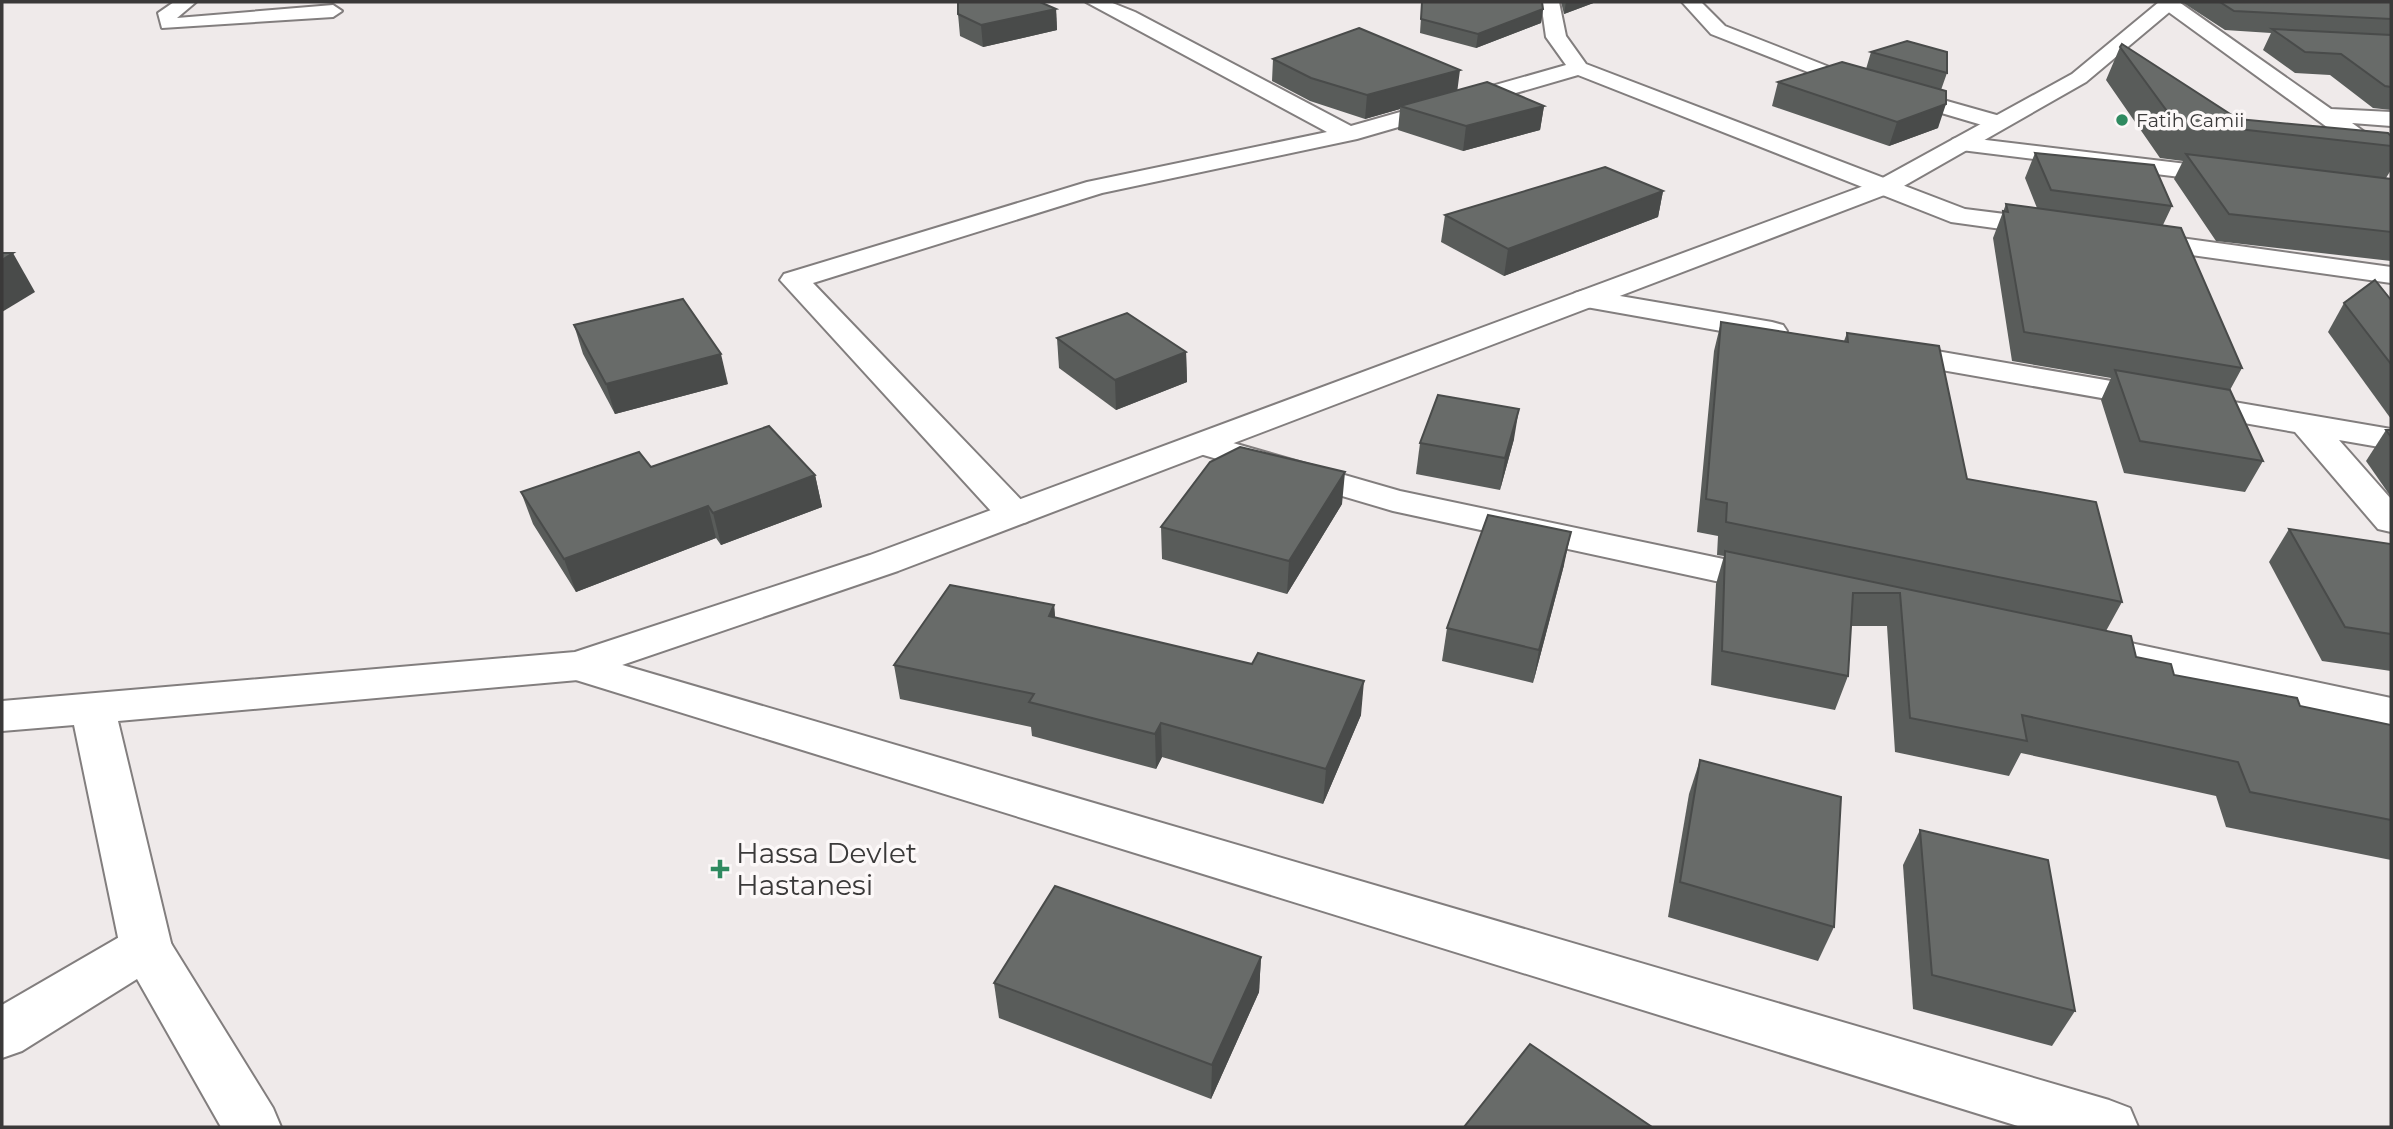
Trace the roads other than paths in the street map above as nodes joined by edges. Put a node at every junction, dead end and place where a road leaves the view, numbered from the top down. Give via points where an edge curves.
1 (187, 2) edge
2 (1095, 2) edge
3 (1550, 2) edge
4 (1691, 2) edge
5 (2169, 3) edge
6 (333, 11) dead end
7 (2220, 39) junction
8 (2259, 41) dead end
9 (1579, 68) junction
10 (2325, 115) junction
11 (2391, 119) edge
12 (1999, 123) junction
13 (1349, 134) junction
14 (1961, 144) junction
15 (2391, 162) edge
16 (2252, 179) edge
17 (1886, 186) junction
18 (2081, 232) edge
19 (2108, 236) edge
20 (2391, 275) edge
21 (1585, 299) junction
22 (1803, 337) edge
23 (1857, 346) edge
24 (2306, 424) junction
25 (2391, 439) edge
26 (1202, 444) junction
27 (1014, 514) junction
28 (2391, 521) edge
29 (1803, 587) edge
30 (2090, 649) edge
31 (578, 666) junction
32 (93, 709) junction
33 (2391, 713) edge
34 (2, 716) edge
35 (146, 947) junction
36 (2, 1034) edge
37 (252, 1127) edge
38 (2109, 1127) edge

1 - 6 street via 167,13 169,24
2 - 13 street
3 - 9 street via 1556,37
4 - 12 street via 1718,30 1830,74
5 - 7 street
5 - 12 street via 2079,78
7 - 8 street
7 - 10 street
9 - 13 street
9 - 17 street
10 - 11 street
10 - 15 street
12 - 14 street
13 - 27 street via 1096,187 794,279
14 - 16 street
14 - 17 street
17 - 18 street via 1960,216
17 - 21 street
19 - 20 street
21 - 22 street
21 - 26 street
23 - 24 street
24 - 25 street
24 - 28 street
26 - 27 street
26 - 29 street via 1392,500
27 - 31 street via 884,564
30 - 33 street
31 - 32 street
31 - 38 street
32 - 34 street
32 - 35 street
35 - 36 street
35 - 37 street

